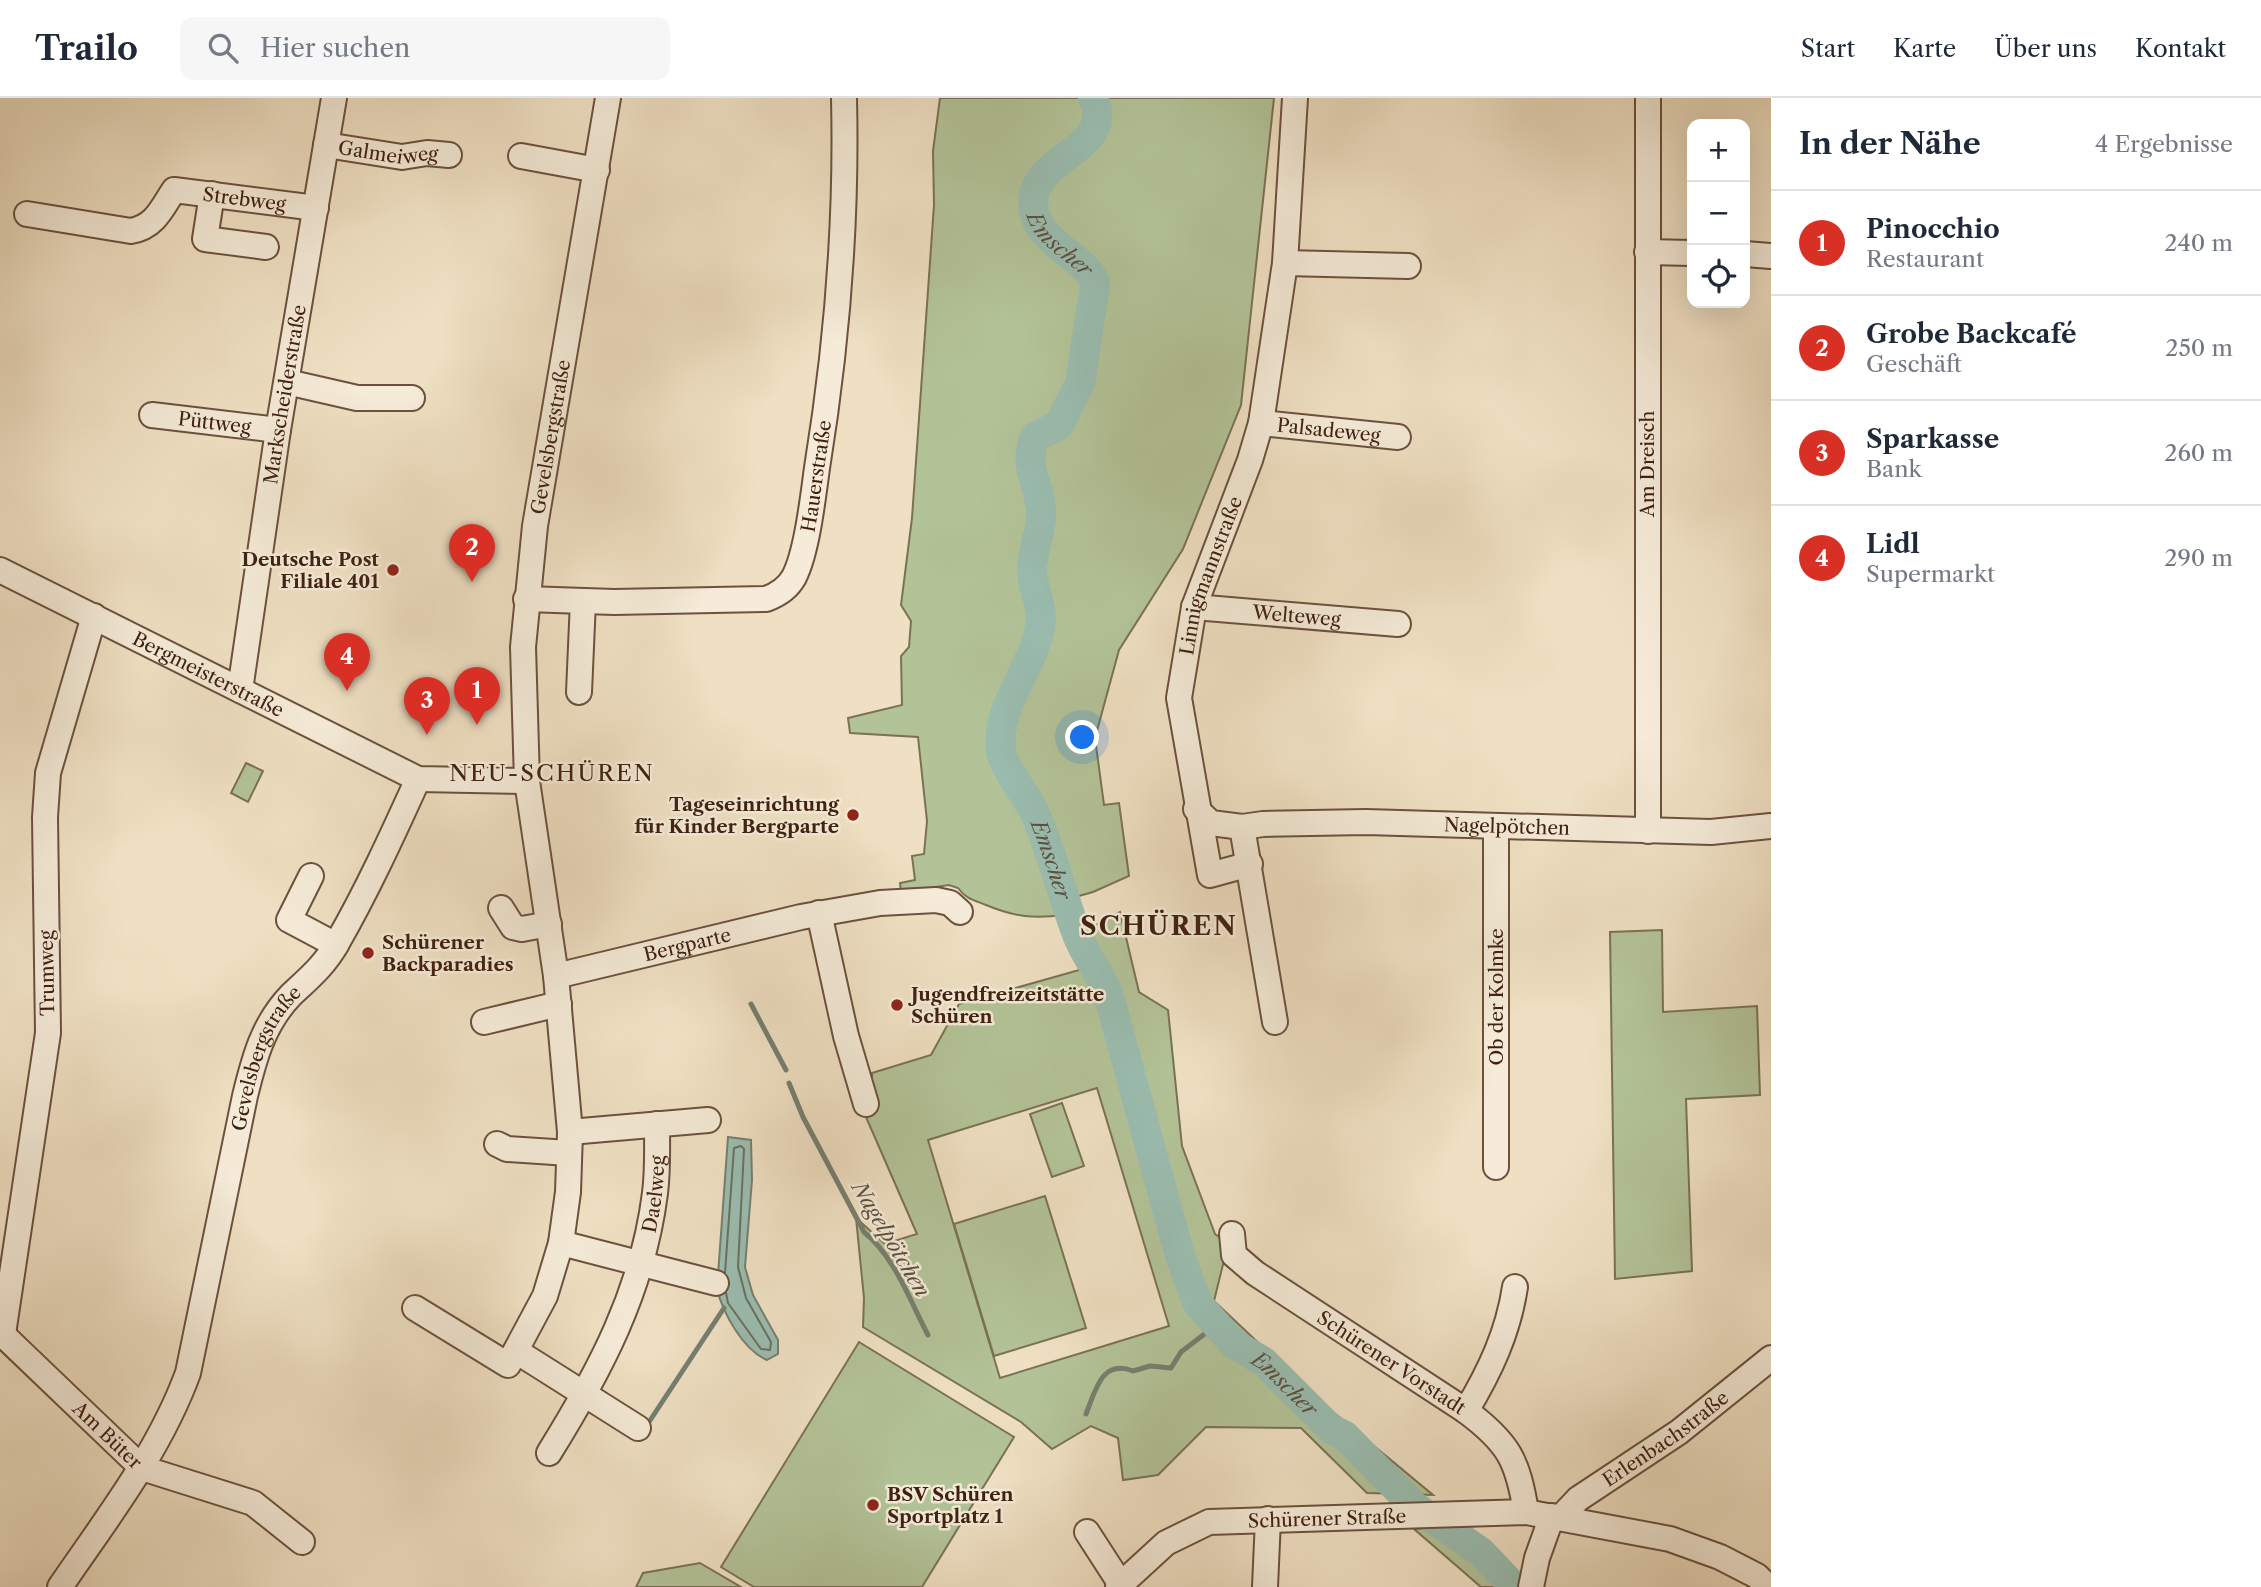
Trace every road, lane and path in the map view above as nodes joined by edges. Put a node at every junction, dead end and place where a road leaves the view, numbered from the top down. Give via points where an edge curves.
1 (334, 98) edge
2 (608, 98) edge
3 (844, 98) edge
4 (1295, 98) edge
5 (1648, 98) edge
6 (326, 145) junction
7 (449, 155) dead end
8 (521, 156) dead end
9 (597, 170) junction
10 (212, 194) junction
11 (316, 208) junction
12 (27, 214) dead end
13 (266, 247) dead end
14 (1647, 252) junction
15 (1687, 253) edge
16 (1750, 254) edge
17 (1771, 256) edge
18 (1285, 263) junction
19 (1408, 266) dead end
20 (287, 382) junction
21 (411, 398) dead end
22 (152, 415) dead end
23 (1261, 423) junction
24 (278, 430) junction
25 (1398, 437) dead end
26 (0, 570) edge
27 (526, 599) junction
28 (583, 601) junction
29 (1194, 607) junction
30 (94, 616) junction
31 (1398, 624) dead end
32 (240, 690) junction
33 (579, 692) dead end
34 (418, 779) junction
35 (527, 780) junction
36 (1196, 809) junction
37 (1771, 826) edge
38 (1242, 827) junction
39 (1496, 827) junction
40 (1648, 831) junction
41 (1250, 864) junction
42 (312, 876) dead end
43 (501, 908) dead end
44 (960, 912) dead end
45 (819, 913) junction
46 (548, 924) junction
47 (336, 945) junction
48 (556, 976) junction
49 (559, 1004) junction
50 (484, 1022) dead end
51 (1275, 1022) dead end
52 (866, 1104) dead end
53 (708, 1120) dead end
54 (657, 1124) junction
55 (570, 1143) junction
56 (497, 1144) dead end
57 (1496, 1167) dead end
58 (1233, 1234) dead end
59 (561, 1243) junction
60 (641, 1264) junction
61 (716, 1283) dead end
62 (1515, 1287) dead end
63 (415, 1308) dead end
64 (1, 1333) edge
65 (516, 1351) junction
66 (1771, 1358) edge
67 (586, 1394) junction
68 (1466, 1411) junction
69 (638, 1427) dead end
70 (549, 1452) dead end
71 (142, 1468) junction
72 (1527, 1512) junction
73 (1556, 1517) junction
74 (1268, 1519) junction
75 (1087, 1532) dead end
76 (302, 1542) dead end
77 (1533, 1579) edge
78 (1765, 1579) edge
79 (1119, 1585) edge
80 (60, 1587) edge
81 (1265, 1587) edge

1 - 6 street, Markscheiderstraße
2 - 9 street, Gevelsbergstraße
3 - 28 street, Hauerstraße via 838,320 813,496 793,579 779,594 766,599
4 - 18 street, Linnigmannstraße
5 - 14 street, Am Dreisch
6 - 7 street, Galmeiweg via 402,157
6 - 11 street, Markscheiderstraße
8 - 9 street
9 - 27 street, Gevelsbergstraße
10 - 11 street, Strebweg
10 - 12 street, Strebweg via 174,190 151,225 131,231
10 - 13 street via 205,239
11 - 20 street, Markscheiderstraße
14 - 15 street
14 - 40 street, Am Dreisch
16 - 17 street
18 - 19 street
18 - 23 street, Linnigmannstraße
20 - 21 street via 357,398
20 - 24 street, Markscheiderstraße
22 - 24 street, Püttweg
23 - 25 street, Palsadeweg
23 - 29 street, Linnigmannstraße
24 - 32 street, Markscheiderstraße
26 - 30 street, Bergmeisterstraße
27 - 28 street, Hauerstraße
27 - 35 street, Gevelsbergstraße
28 - 33 street
29 - 31 street, Welteweg
29 - 36 street, Linnigmannstraße via 1179,698
30 - 32 street, Bergmeisterstraße
30 - 64 street, Trumweg via 48,773 48,1033
32 - 34 street, Bergmeisterstraße
34 - 35 street
34 - 47 street, Gevelsbergstraße
35 - 46 street, Gevelsbergstraße
36 - 38 street via 1211,822
36 - 41 street, Linnigmannstraße via 1210,874
37 - 40 street, Nagelpötchen via 1711,832
38 - 39 street, Nagelpötchen via 1366,822
38 - 41 street
39 - 40 street, Nagelpötchen
39 - 57 street, Ob der Kolmke
41 - 51 street
42 - 47 street via 289,920
43 - 46 street via 513,927
44 - 45 street, Bergparte via 950,903 936,900
45 - 48 street, Bergparte
45 - 52 street
46 - 48 street, Gevelsbergstraße
47 - 71 street, Gevelsbergstraße via 270,1022 255,1055 188,1373 173,1414
48 - 49 street, Gevelsbergstraße
49 - 50 street
49 - 55 street
53 - 54 street
54 - 55 street
54 - 60 street, Daelweg via 655,1193
55 - 56 street via 507,1149
55 - 59 street
58 - 68 street, Schürener Vorstadt via 1234,1255 1255,1273
59 - 60 street
59 - 65 street via 545,1296
60 - 61 street
60 - 67 street, Daelweg via 620,1329
62 - 68 street via 1508,1326
63 - 65 street via 508,1365
64 - 71 street, Am Büter
65 - 67 street
66 - 73 street, Erlenbachstraße via 1679,1432
67 - 69 street
67 - 70 street, Daelweg
68 - 72 street, Schürener Vorstadt via 1508,1450 1520,1473
71 - 76 street via 253,1503
71 - 80 street, Am Büter
72 - 73 street, Schürener Straße
72 - 74 street, Schürener Straße
73 - 77 street
73 - 78 street, Schürener Straße via 1670,1539
74 - 79 street, Schürener Straße via 1209,1522 1166,1543
74 - 81 street
75 - 79 street, Schürener Straße

